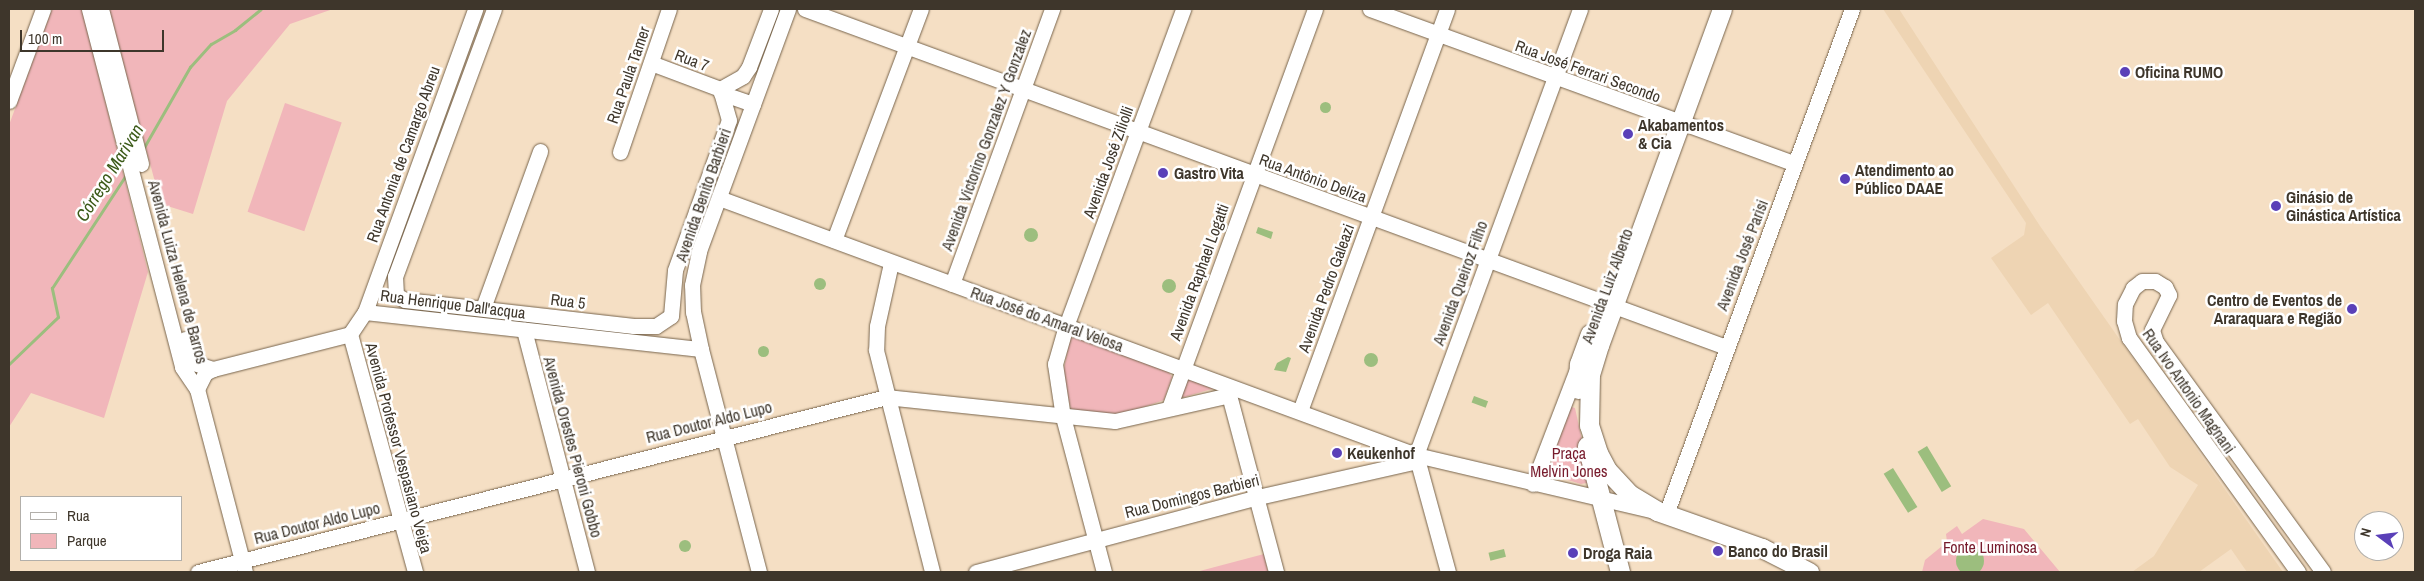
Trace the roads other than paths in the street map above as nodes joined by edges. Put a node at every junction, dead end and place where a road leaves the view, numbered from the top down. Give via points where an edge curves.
1 (43, 9) edge
2 (89, 9) edge
3 (101, 9) edge
4 (475, 9) edge
5 (494, 9) edge
6 (669, 9) edge
7 (770, 9) edge
8 (788, 9) edge
9 (805, 9) edge
10 (921, 9) edge
11 (1052, 9) edge
12 (1183, 9) edge
13 (1316, 9) edge
14 (1370, 9) edge
15 (1447, 9) edge
16 (1580, 9) edge
17 (1710, 9) edge
18 (1722, 9) edge
19 (1852, 9) edge
20 (1438, 34) junction
21 (907, 48) junction
22 (651, 63) junction
23 (1555, 76) junction
24 (722, 89) junction
25 (1023, 90) junction
26 (754, 99) junction
27 (9, 101) edge
28 (1673, 121) junction
29 (1138, 133) junction
30 (128, 137) junction
31 (540, 151) dead end
32 (620, 152) dead end
33 (1795, 164) junction
34 (1254, 174) junction
35 (719, 198) junction
36 (149, 216) junction
37 (1371, 218) junction
38 (834, 240) junction
39 (1486, 262) junction
40 (891, 263) junction
41 (952, 284) junction
42 (1606, 305) junction
43 (483, 308) junction
44 (365, 312) junction
45 (1066, 326) junction
46 (524, 330) junction
47 (350, 334) junction
48 (1726, 347) junction
49 (701, 349) junction
50 (1579, 364) junction
51 (213, 369) junction
52 (1182, 370) junction
53 (197, 389) junction
54 (1230, 392) junction
55 (886, 396) junction
56 (1169, 408) junction
57 (1300, 411) junction
58 (1063, 417) junction
59 (723, 436) junction
60 (1376, 438) junction
61 (1417, 458) junction
62 (1394, 464) junction
63 (562, 477) junction
64 (1533, 484) junction
65 (1623, 489) joint
66 (1258, 497) junction
67 (1601, 501) junction
68 (1662, 513) junction
69 (402, 520) junction
70 (1095, 539) junction
71 (243, 566) edge
72 (198, 572) edge
73 (415, 572) edge
74 (587, 572) edge
75 (759, 572) edge
76 (932, 572) edge
77 (976, 572) edge
78 (1104, 572) edge
79 (1276, 572) edge
80 (1448, 572) edge
81 (1620, 572) edge
82 (1809, 572) edge
83 (2298, 572) edge
84 (2323, 572) edge

1 - 27 street
2 - 30 street, Avenida Luiza Helena de Barros
3 - 30 street, Avenida Luiza Helena de Barros
4 - 44 street, Rua Antonia de Camargo Abreu
5 - 43 street, Rua 5 via 395,276 394,288 396,295 406,300
6 - 22 street, Rua Paula Tamer
7 - 24 street via 749,67 743,76
8 - 26 street, Avenida Benito Barbieri
9 - 21 street, Rua Antônio Deliza
10 - 21 street
11 - 25 street, Avenida Victorino Gonzalez Y Gonzalez
12 - 29 street, Avenida José Ziliolli
13 - 34 street, Avenida Raphael Logatti
14 - 20 street, Rua José Ferrari Secondo
15 - 20 street, Avenida Pedro Galeazi
16 - 23 street, Avenida Queiroz Filho
17 - 28 main road, Avenida Luiz Alberto
18 - 28 main road, Avenida Luiz Alberto
19 - 33 street, Avenida José Parisi
20 - 23 street, Rua José Ferrari Secondo
20 - 37 street, Avenida Pedro Galeazi
21 - 25 street, Rua Antônio Deliza
21 - 38 street
22 - 24 street, Rua 7
22 - 32 street, Rua Paula Tamer
23 - 28 street, Rua José Ferrari Secondo
23 - 39 street, Avenida Queiroz Filho
24 - 26 street, Rua 7
24 - 43 street, Rua 5 via 729,120 675,270 671,316 666,322 634,326
25 - 29 street, Rua Antônio Deliza
25 - 41 street, Avenida Victorino Gonzalez Y Gonzalez
26 - 35 street, Avenida Benito Barbieri
28 - 33 street, Rua José Ferrari Secondo
28 - 42 main road, Avenida Luiz Alberto
29 - 34 street, Rua Antônio Deliza
29 - 45 street, Avenida José Ziliolli
30 - 36 street, Avenida Luiza Helena de Barros
31 - 43 street
33 - 48 street, Avenida José Parisi
34 - 37 street, Rua Antônio Deliza
34 - 52 street, Avenida Raphael Logatti
35 - 38 street, Rua José do Amaral Velosa
35 - 49 street, Avenida Benito Barbieri via 699,251 692,285 693,312
36 - 51 street, Avenida Luiza Helena de Barros via 190,355 194,363
36 - 53 street, Avenida Luiza Helena de Barros via 182,366
37 - 39 street, Rua Antônio Deliza
37 - 57 street, Avenida Pedro Galeazi
38 - 40 street, Rua José do Amaral Velosa
39 - 42 street, Rua Antônio Deliza
39 - 61 street, Avenida Queiroz Filho
40 - 41 street, Rua José do Amaral Velosa
40 - 55 street via 877,326 876,350
41 - 45 street, Rua José do Amaral Velosa
42 - 48 street, Rua Antônio Deliza
42 - 50 main road, Avenida Luiz Alberto
42 - 65 main road, Avenida Luiz Alberto via 1590,374 1588,408 1598,453
44 - 46 street, Rua Henrique Dall'acqua
44 - 47 street, Rua Henrique Dall'acqua
45 - 52 street, Rua José do Amaral Velosa
45 - 58 street, Avenida José Ziliolli via 1055,364
46 - 49 street, Rua Henrique Dall'acqua
46 - 63 street, Avenida Orestes Pieroni Gobbo
47 - 51 street
47 - 69 street, Avenida Professor Vespasiano Veiga
48 - 68 street, Avenida José Parisi
49 - 59 street, Avenida Benito Barbieri
50 - 64 street
50 - 67 main road, Avenida Luiz Alberto via 1580,408
51 - 53 street
52 - 54 street, Rua José do Amaral Velosa
52 - 56 street, Avenida Raphael Logatti
53 - 71 street, Avenida Luiza Helena de Barros
54 - 56 street, Rua Doutor Aldo Lupo
54 - 57 street, Rua José do Amaral Velosa
54 - 66 street
55 - 58 street, Rua Doutor Aldo Lupo
55 - 59 street, Rua Doutor Aldo Lupo
55 - 76 street
56 - 58 street, Rua Doutor Aldo Lupo via 1115,422
57 - 60 street, Rua José do Amaral Velosa
58 - 70 street, Avenida José Ziliolli
59 - 63 street, Rua Doutor Aldo Lupo
59 - 75 street, Avenida Benito Barbieri
60 - 61 street, Rua José do Amaral Velosa
60 - 62 street
61 - 62 street, Rua Domingos Barbieri
61 - 64 street, Rua José do Amaral Velosa
61 - 80 street
62 - 66 street, Rua Domingos Barbieri
63 - 69 street, Rua Doutor Aldo Lupo
63 - 74 street, Avenida Orestes Pieroni Gobbo
64 - 67 street, Rua José do Amaral Velosa
65 - 68 main road, Rua José do Amaral Velosa
66 - 70 street, Rua Domingos Barbieri
66 - 79 street
67 - 68 street, Rua José do Amaral Velosa
67 - 81 main road, Avenida Luiz Alberto
68 - 82 main road, Rua José do Amaral Velosa via 1762,548
69 - 71 street, Rua Doutor Aldo Lupo
69 - 73 street, Avenida Professor Vespasiano Veiga
70 - 77 street, Rua Domingos Barbieri
70 - 78 street, Avenida José Ziliolli
71 - 72 street, Rua Doutor Aldo Lupo
83 - 84 street, Rua Ivo Antonio Magnani via 2129,338 2124,321 2125,304 2133,288 2142,281 2155,281 2165,287 2169,296 2152,330 2156,342

